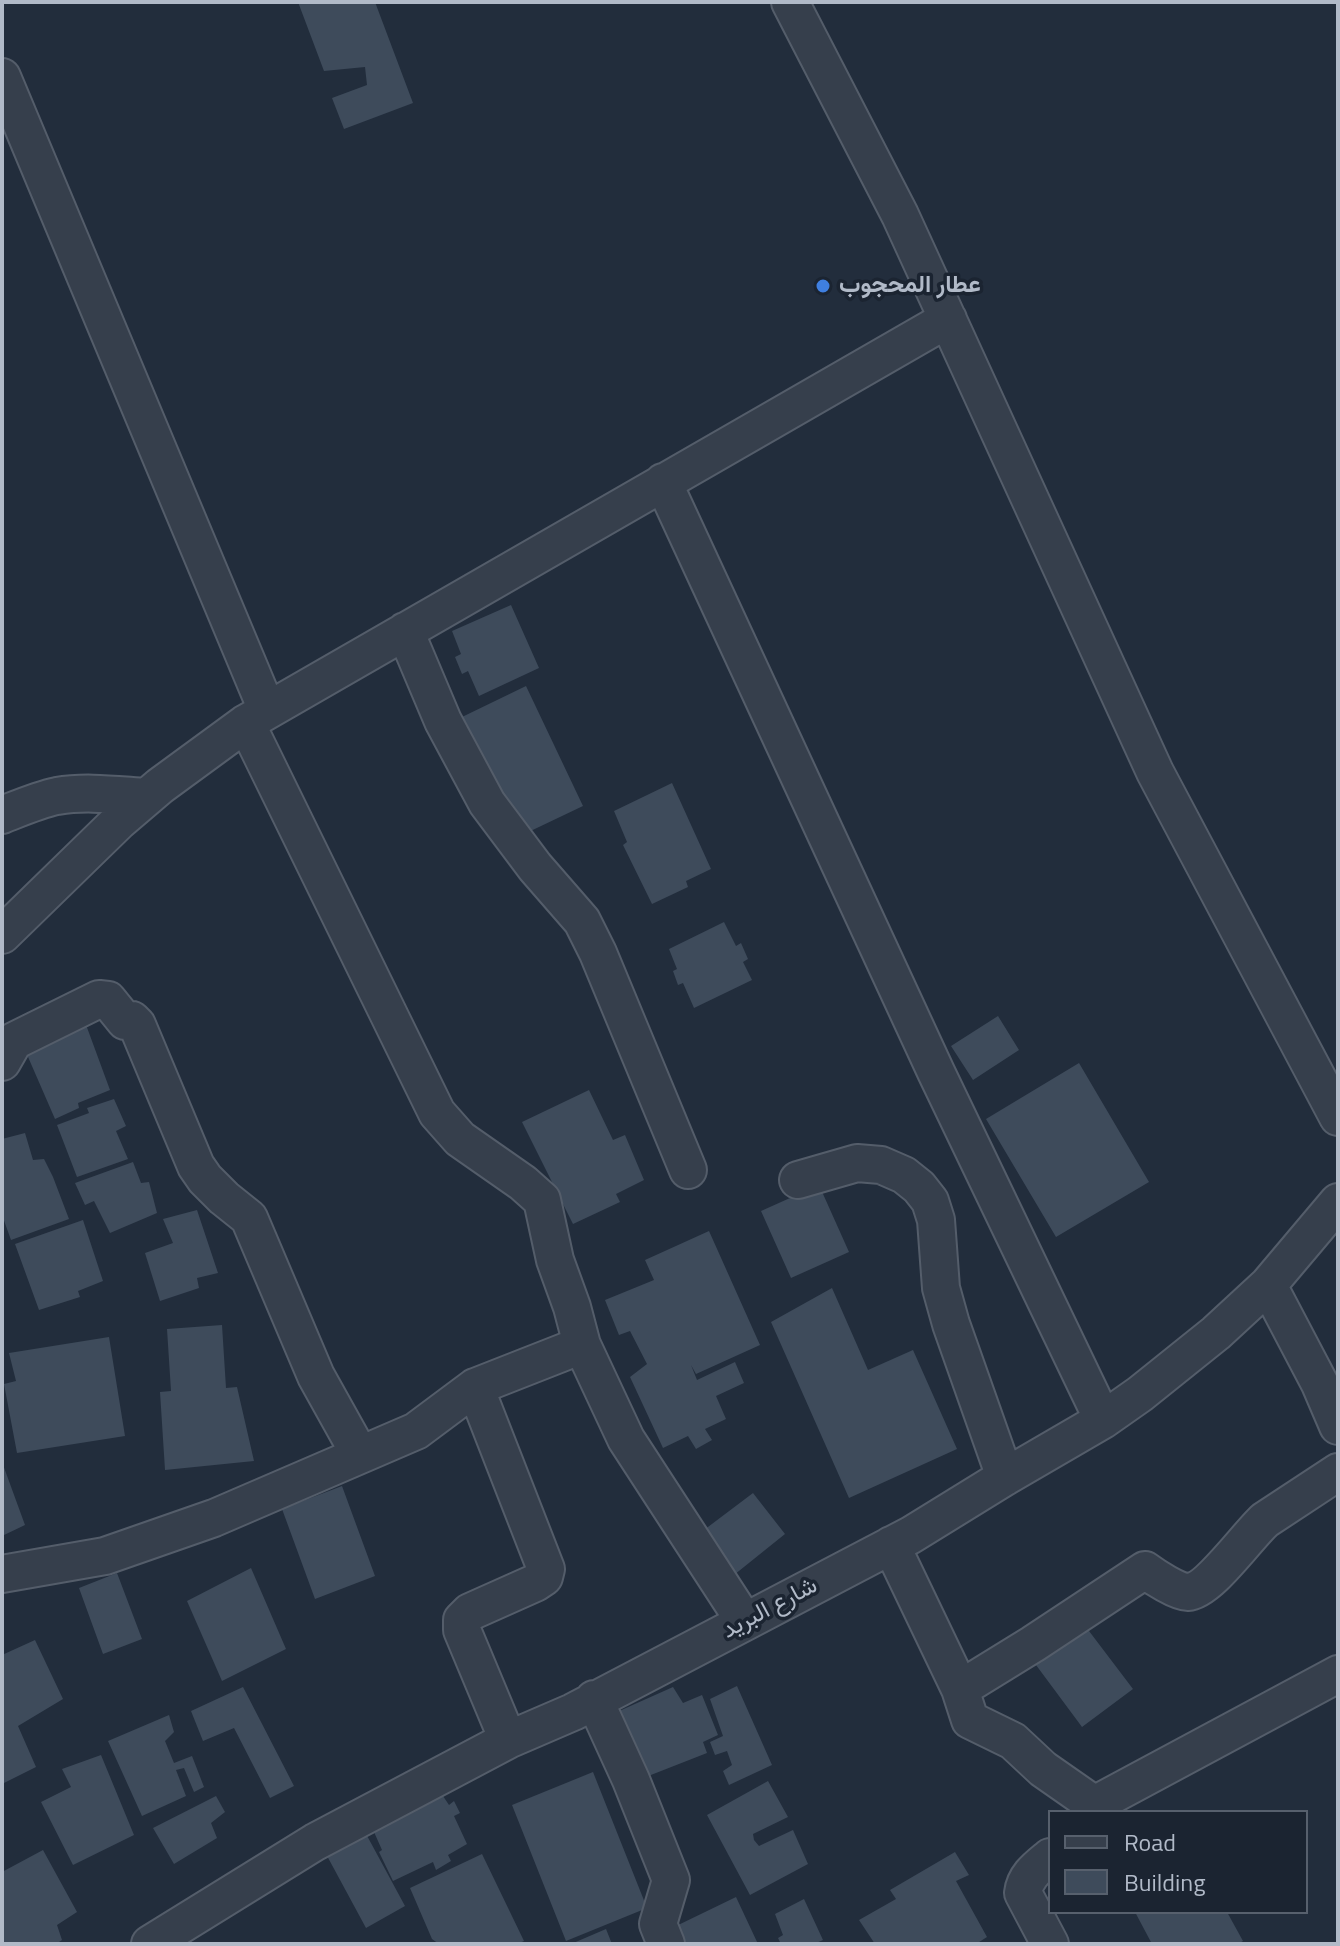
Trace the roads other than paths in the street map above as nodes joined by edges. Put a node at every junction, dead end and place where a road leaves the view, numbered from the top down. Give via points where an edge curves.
1 (790, 2) edge
2 (2, 77) edge
3 (948, 319) junction
4 (663, 482) junction
5 (405, 631) junction
6 (257, 716) junction
7 (146, 797) junction
8 (2, 815) edge
9 (2, 935) edge
10 (2, 1062) edge
11 (1338, 1117) edge
12 (688, 1170) dead end
13 (798, 1180) dead end
14 (1338, 1202) edge
15 (1268, 1285) junction
16 (582, 1345) junction
17 (475, 1387) junction
18 (1103, 1420) junction
19 (1338, 1426) edge
20 (360, 1455) junction
21 (1338, 1472) edge
22 (1005, 1477) junction
23 (891, 1545) junction
24 (2, 1574) edge
25 (745, 1622) junction
26 (1338, 1674) edge
27 (960, 1689) junction
28 (594, 1699) junction
29 (508, 1740) junction
30 (1091, 1809) edge
31 (1048, 1859) edge
32 (150, 1944) edge
33 (666, 1944) edge
34 (1050, 1944) edge

1 - 3 street
2 - 6 street
3 - 4 street
3 - 11 street via 1155,772
4 - 5 street
4 - 18 street
5 - 6 street
5 - 12 street via 443,721 487,803 582,921
6 - 7 street
6 - 16 street via 437,1113 460,1139 542,1200
7 - 8 street via 57,796
7 - 9 street
10 - 20 street via 14,1041 99,999 108,1000 125,1021 137,1025 196,1166 249,1218 316,1376
13 - 22 street via 857,1163 881,1165 904,1175 930,1201 941,1288
14 - 15 street, شارع البريد
15 - 18 street, شارع البريد via 1216,1333
15 - 19 street
16 - 17 street
16 - 25 street via 626,1439
17 - 20 street via 416,1431
17 - 29 street via 546,1569 535,1583 462,1620
18 - 22 street, شارع البريد
20 - 24 street via 214,1518 105,1556
21 - 27 street via 1254,1529 1227,1563 1192,1592 1163,1584 1145,1570
22 - 23 street, شارع البريد
23 - 25 street, شارع البريد
23 - 27 street
25 - 28 street, شارع البريد
26 - 30 street
27 - 30 street via 970,1720 1013,1741 1086,1799
28 - 29 street, شارع البريد
28 - 33 street via 671,1880 658,1924
29 - 32 street, شارع البريد via 315,1842
31 - 34 street via 1029,1876 1023,1893

